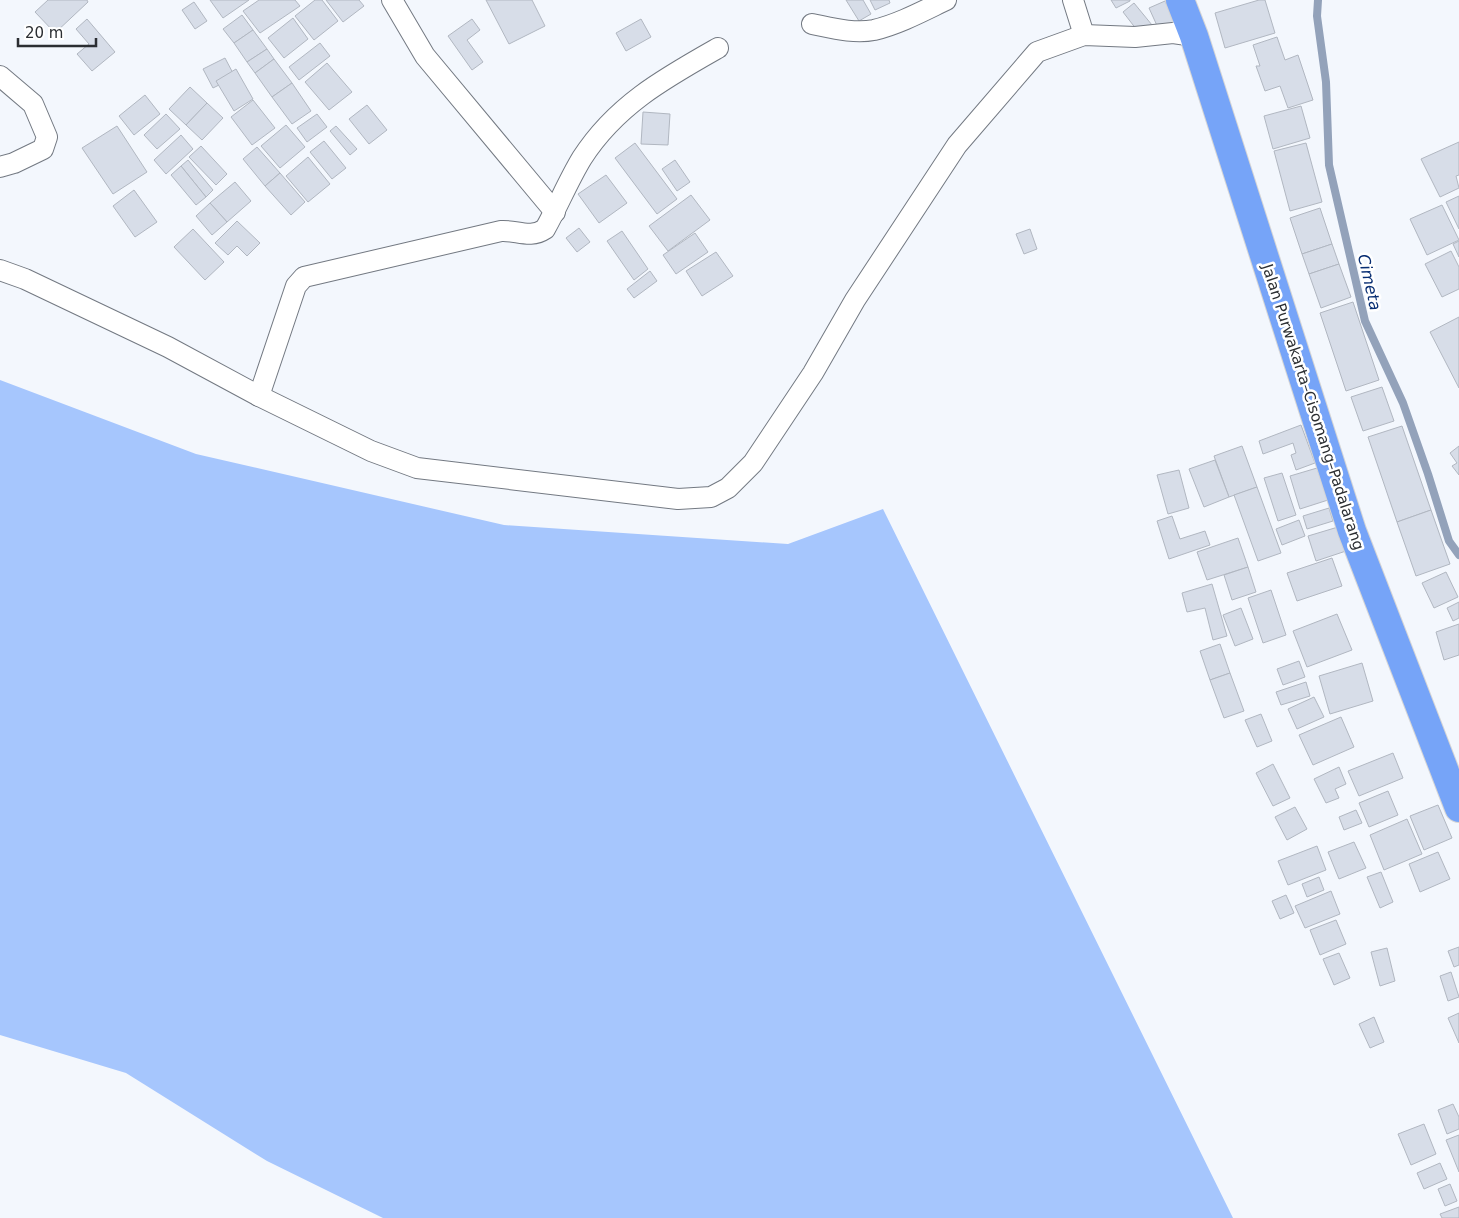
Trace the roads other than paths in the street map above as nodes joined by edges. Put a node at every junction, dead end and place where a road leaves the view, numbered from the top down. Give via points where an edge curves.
1 (392, 0) edge
2 (946, 0) edge
3 (1073, 0) edge
4 (1180, 0) edge
5 (812, 24) dead end
6 (1084, 35) junction
7 (1194, 36) junction
8 (718, 48) dead end
9 (0, 76) edge
10 (0, 166) edge
11 (555, 212) junction
12 (0, 270) edge
13 (259, 396) junction
14 (1459, 808) edge

1 - 11 street via 425,56
2 - 5 street via 873,30 840,30
3 - 6 street
4 - 7 highway, Jalan Purwakarta–Cisomang–Padalarang
6 - 7 street via 1135,37 1173,33
6 - 13 street via 1037,52 956,145 753,464 728,488 711,497 678,499 417,468 371,451
7 - 14 highway, Jalan Purwakarta–Cisomang–Padalarang via 1352,530
8 - 11 street via 644,91 602,130 582,158
9 - 10 street via 33,104 47,137 43,149
11 - 13 street via 540,233 501,230 304,277 296,286
12 - 13 street via 168,347

